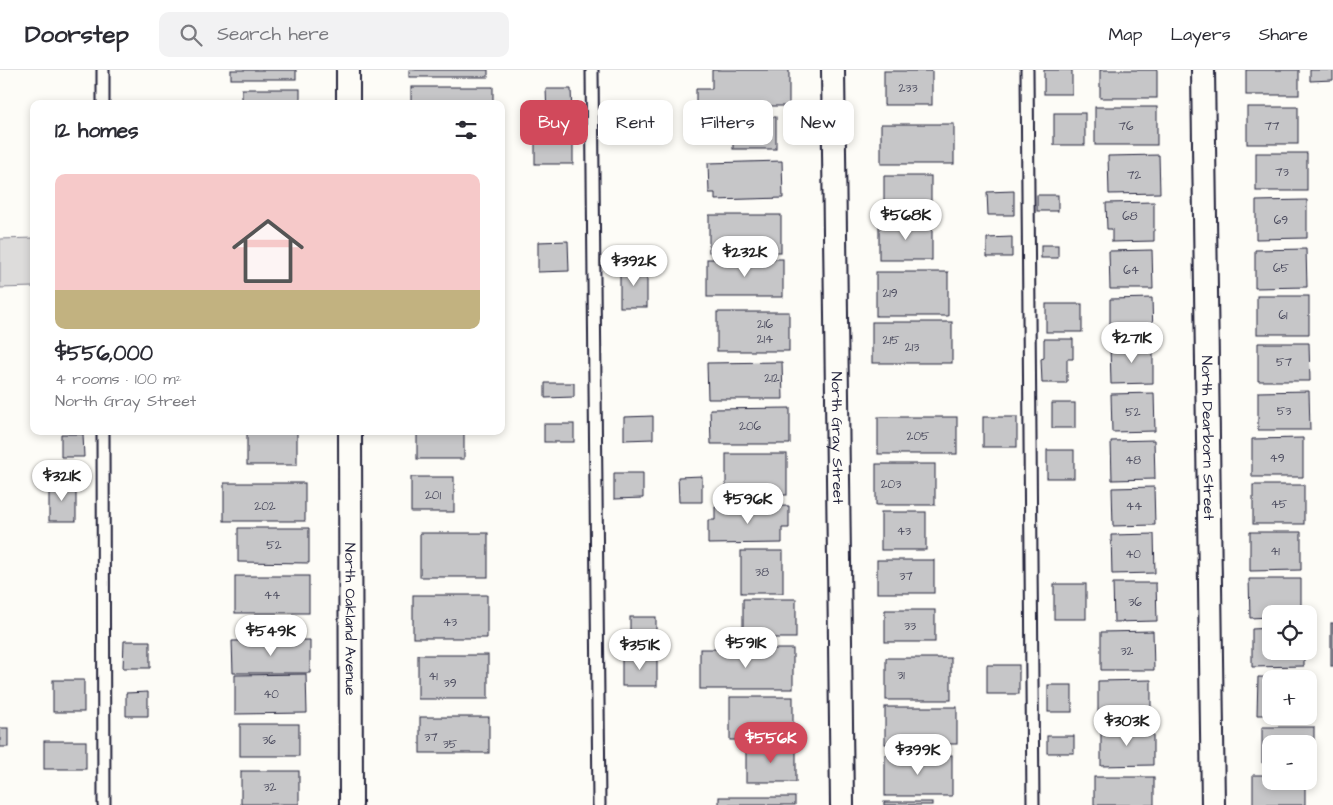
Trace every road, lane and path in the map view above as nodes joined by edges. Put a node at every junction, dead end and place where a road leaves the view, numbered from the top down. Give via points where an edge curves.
1 (103, 70) edge
2 (348, 70) edge
3 (592, 70) edge
4 (834, 70) edge
5 (1027, 70) edge
6 (1203, 70) edge
7 (103, 100) edge
8 (348, 100) edge
9 (104, 435) edge
10 (350, 435) edge
11 (104, 805) edge
12 (351, 805) edge
13 (599, 805) edge
14 (842, 805) edge
15 (1033, 805) edge
16 (1213, 805) edge

1 - 7 lane
2 - 8 street
3 - 13 lane
4 - 14 street, North Gray Street
5 - 15 lane
6 - 16 street, North Dearborn Street
9 - 11 lane
10 - 12 street, North Oakland Avenue

